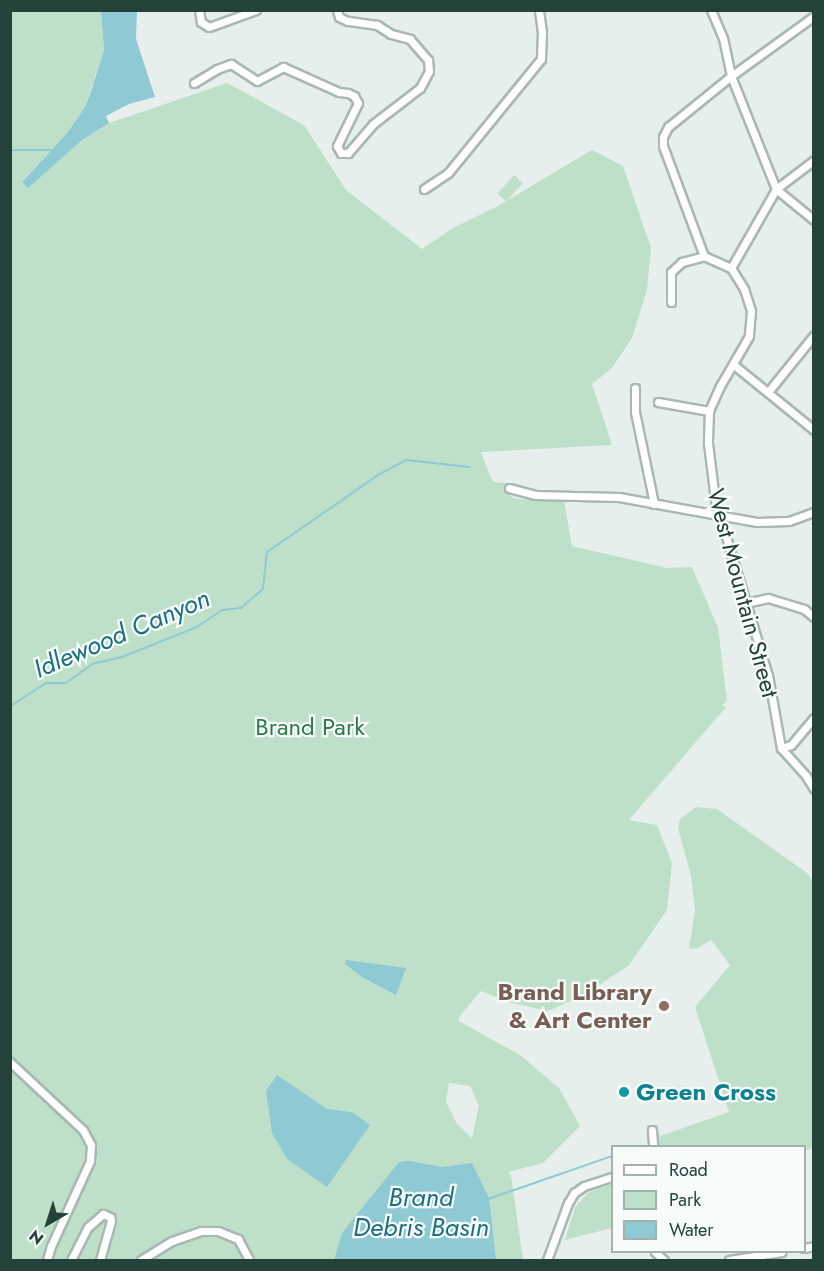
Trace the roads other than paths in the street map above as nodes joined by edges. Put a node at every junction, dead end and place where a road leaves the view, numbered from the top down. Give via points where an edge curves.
1 (199, 10) edge
2 (256, 10) edge
3 (337, 10) edge
4 (539, 10) edge
5 (711, 10) edge
6 (813, 16) edge
7 (731, 76) junction
8 (194, 83) dead end
9 (813, 160) edge
10 (424, 189) dead end
11 (776, 189) junction
12 (813, 220) edge
13 (704, 256) junction
14 (731, 268) junction
15 (671, 302) dead end
16 (813, 335) edge
17 (734, 365) junction
18 (636, 388) dead end
19 (768, 392) junction
20 (658, 402) dead end
21 (709, 411) junction
22 (813, 430) edge
23 (508, 488) dead end
24 (654, 504) junction
25 (813, 512) edge
26 (718, 514) junction
27 (746, 603) junction
28 (813, 617) edge
29 (813, 718) edge
30 (781, 748) junction
31 (813, 789) edge
32 (10, 1062) edge
33 (652, 1130) dead end
34 (653, 1145) edge
35 (611, 1178) edge
36 (769, 1253) edge
37 (47, 1260) edge
38 (70, 1260) edge
39 (100, 1260) edge
40 (141, 1260) edge
41 (249, 1260) edge
42 (547, 1260) edge
43 (729, 1260) edge

1 - 2 street via 201,22 209,27
3 - 8 street via 339,17 347,21 377,25 410,39 428,60 429,71 420,88 373,124 348,153 340,153 338,146 358,103 348,93 283,67 257,81 231,64
4 - 10 street via 541,59 448,173
5 - 7 street via 723,38
6 - 7 street
7 - 11 street
7 - 13 street via 668,127 663,136 663,146
9 - 11 street
11 - 12 street
11 - 14 street
13 - 14 street
13 - 15 street via 682,262 671,272
14 - 17 street, West Mountain Street via 751,311 749,336
16 - 19 street
17 - 19 street
17 - 21 street, West Mountain Street
18 - 24 street via 635,412
19 - 22 street
20 - 21 street
21 - 26 street, West Mountain Street via 708,443
23 - 24 street via 535,495 619,497
24 - 26 street
25 - 26 street via 789,521 757,522
26 - 27 street, West Mountain Street
27 - 28 street via 768,598 804,609
27 - 30 street, West Mountain Street via 768,675
29 - 30 street via 791,745
30 - 31 street
32 - 37 street via 83,1130 91,1145 90,1161
33 - 34 street
35 - 42 street via 574,1192
36 - 43 street
38 - 39 street via 88,1227 103,1214 111,1221
40 - 41 street via 188,1234 218,1231 238,1239

